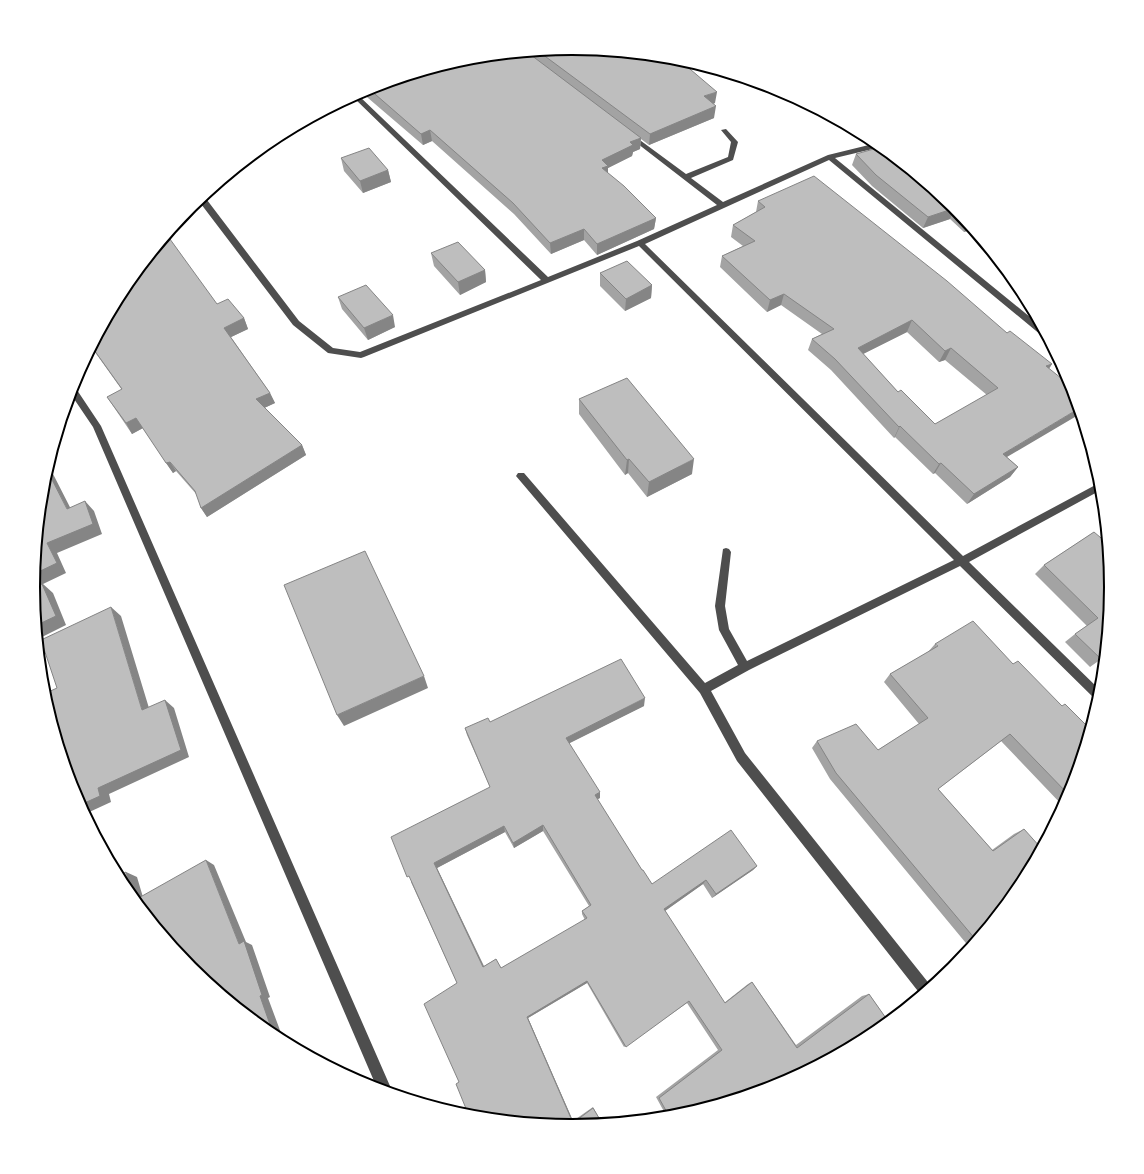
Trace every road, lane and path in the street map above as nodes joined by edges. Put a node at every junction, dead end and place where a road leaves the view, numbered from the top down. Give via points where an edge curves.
1 (361, 99) edge
2 (724, 130) dead end
3 (625, 132) edge
4 (871, 147) edge
5 (830, 157) junction
6 (686, 177) junction
7 (205, 203) edge
8 (722, 205) junction
9 (640, 243) junction
10 (546, 280) junction
11 (1036, 326) edge
12 (76, 395) edge
13 (521, 476) dead end
14 (1095, 489) edge
15 (726, 552) dead end
16 (962, 561) junction
17 (745, 667) junction
18 (704, 689) junction
19 (1094, 693) edge
20 (923, 987) edge
21 (382, 1084) edge

1 - 10 street
2 - 6 street via 735,142 731,158
3 - 6 street
4 - 5 street
5 - 8 street
5 - 11 street
6 - 8 street
7 - 10 street via 296,323 330,350 361,355
8 - 9 street
9 - 10 street
9 - 16 street
12 - 21 street via 97,426
13 - 18 street
14 - 16 street
15 - 17 street via 720,606 724,630
16 - 17 street
16 - 19 street
17 - 18 street
18 - 20 street via 741,757

